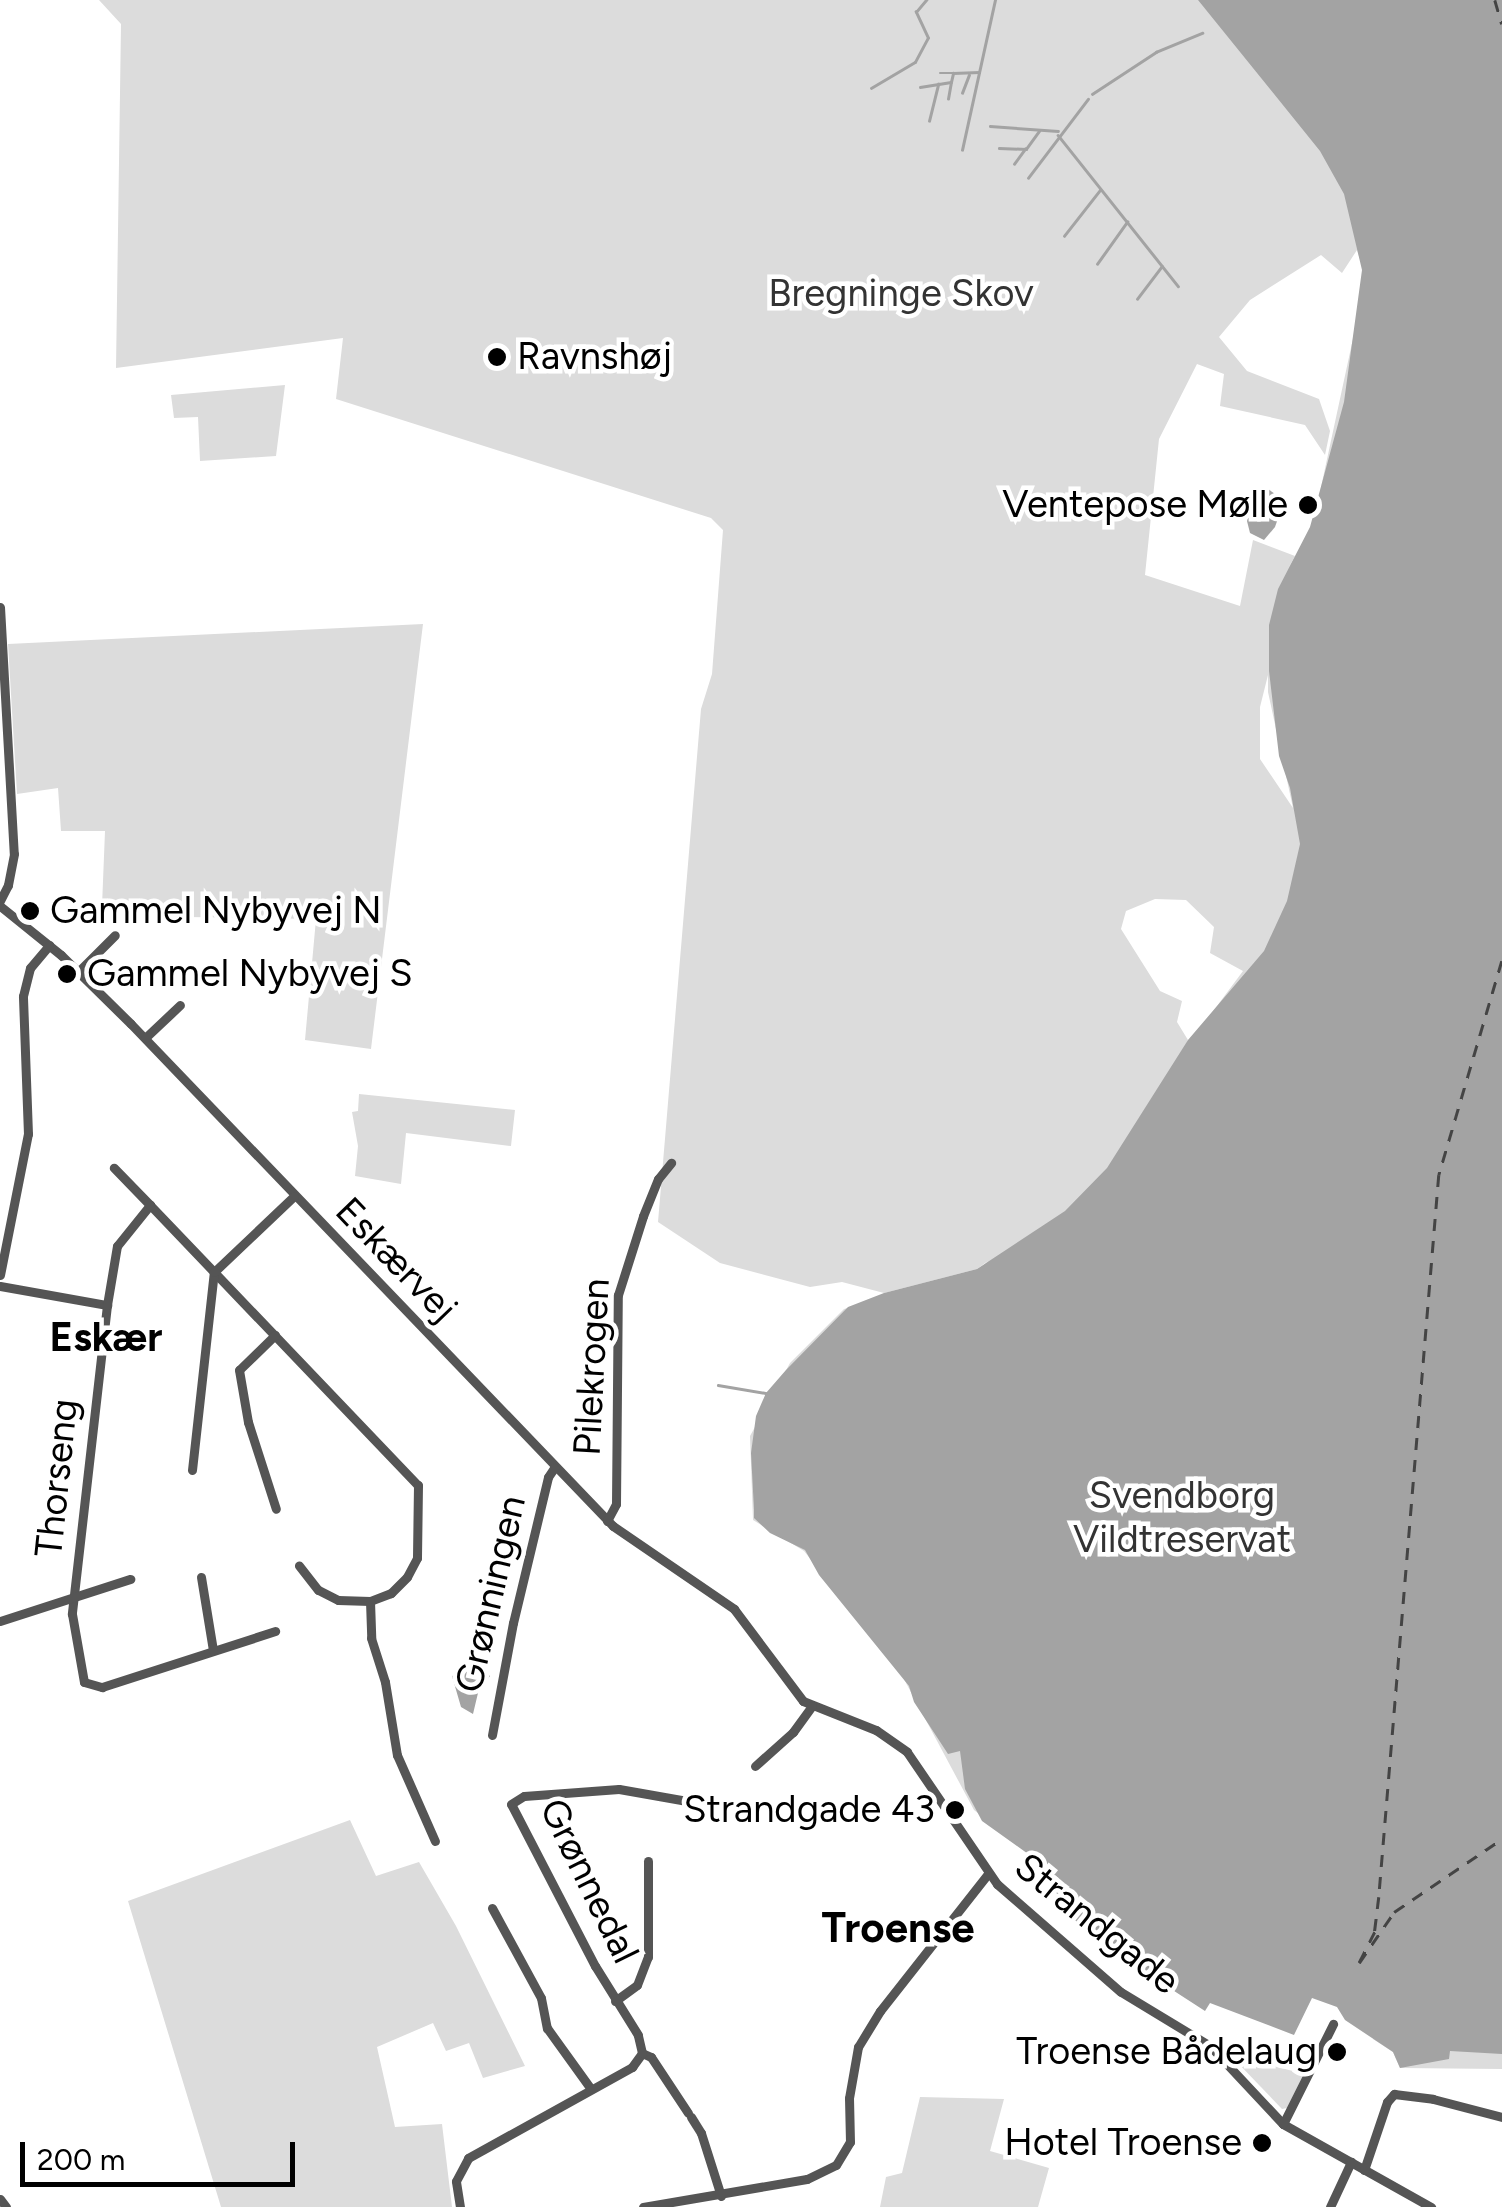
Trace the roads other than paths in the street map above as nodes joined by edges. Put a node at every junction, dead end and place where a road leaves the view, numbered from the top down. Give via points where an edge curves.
1 (0, 607) edge
2 (0, 903) edge
3 (115, 935) dead end
4 (50, 945) junction
5 (78, 972) junction
6 (180, 1004) dead end
7 (145, 1038) junction
8 (671, 1163) dead end
9 (114, 1168) dead end
10 (294, 1196) junction
11 (150, 1205) junction
12 (214, 1272) junction
13 (0, 1276) edge
14 (0, 1286) edge
15 (107, 1305) junction
16 (275, 1335) junction
17 (554, 1468) junction
18 (192, 1470) dead end
19 (276, 1509) dead end
20 (607, 1521) junction
21 (299, 1566) dead end
22 (201, 1577) dead end
23 (130, 1580) dead end
24 (74, 1598) junction
25 (370, 1601) junction
26 (0, 1621) edge
27 (275, 1631) dead end
28 (213, 1650) junction
29 (812, 1706) junction
30 (492, 1735) dead end
31 (755, 1766) dead end
32 (710, 1805) dead end
33 (441, 1820) dead end
34 (428, 1826) junction
35 (435, 1841) dead end
36 (648, 1861) dead end
37 (988, 1874) junction
38 (492, 1908) dead end
39 (615, 2001) junction
40 (1333, 2024) dead end
41 (642, 2053) junction
42 (591, 2089) junction
43 (1502, 2117) edge
44 (1283, 2124) junction
45 (1350, 2162) junction
46 (1364, 2170) junction
47 (721, 2196) junction
48 (0, 2199) edge
49 (6, 2207) edge
50 (460, 2207) edge
51 (643, 2207) edge
52 (1330, 2207) edge
53 (1431, 2207) edge

1 - 2 street via 14,849
2 - 4 street, Eskærvej
3 - 5 street
4 - 5 street, Eskærvej
4 - 13 street via 30,968 22,996 28,1134
5 - 7 street, Eskærvej
6 - 7 street
7 - 10 street, Eskærvej
8 - 20 street, Pilekrogen via 658,1179 618,1295 616,1504
9 - 11 street
10 - 12 street
10 - 17 street, Eskærvej
11 - 12 street
11 - 15 street, Thorseng via 117,1246
12 - 16 street
12 - 18 street
14 - 15 street
15 - 24 street, Thorseng
16 - 19 street via 239,1370
16 - 25 street via 418,1485 417,1558 399,1586
17 - 20 street, Eskærvej
17 - 30 street, Grønningen
20 - 29 street, Strandgade via 726,1602
21 - 25 street via 328,1596
22 - 28 street
23 - 24 street
24 - 26 street
24 - 28 street, Thorseng via 80,1673 92,1687
25 - 34 street via 371,1638 397,1755
27 - 28 street
29 - 31 street
29 - 37 street, Strandgade via 900,1746
32 - 39 street, Grønnedal via 619,1789 524,1796 511,1804
33 - 34 street
34 - 35 street
36 - 39 street, Grønnedal via 648,1957 637,1984
37 - 44 street, Strandgade via 1121,1992 1210,2046
37 - 47 street via 858,2047 846,2155 807,2179
38 - 42 street via 541,1998 548,2028
39 - 41 street, Grønnedal
40 - 44 street
41 - 42 street via 632,2067
41 - 47 street, Grønnedal via 702,2133
42 - 50 street via 468,2158 456,2181
43 - 46 street via 1394,2094
44 - 45 street, Strandgade
45 - 46 street, Strandgade
45 - 52 street
46 - 53 street, Strandgade
47 - 51 street
48 - 49 street

